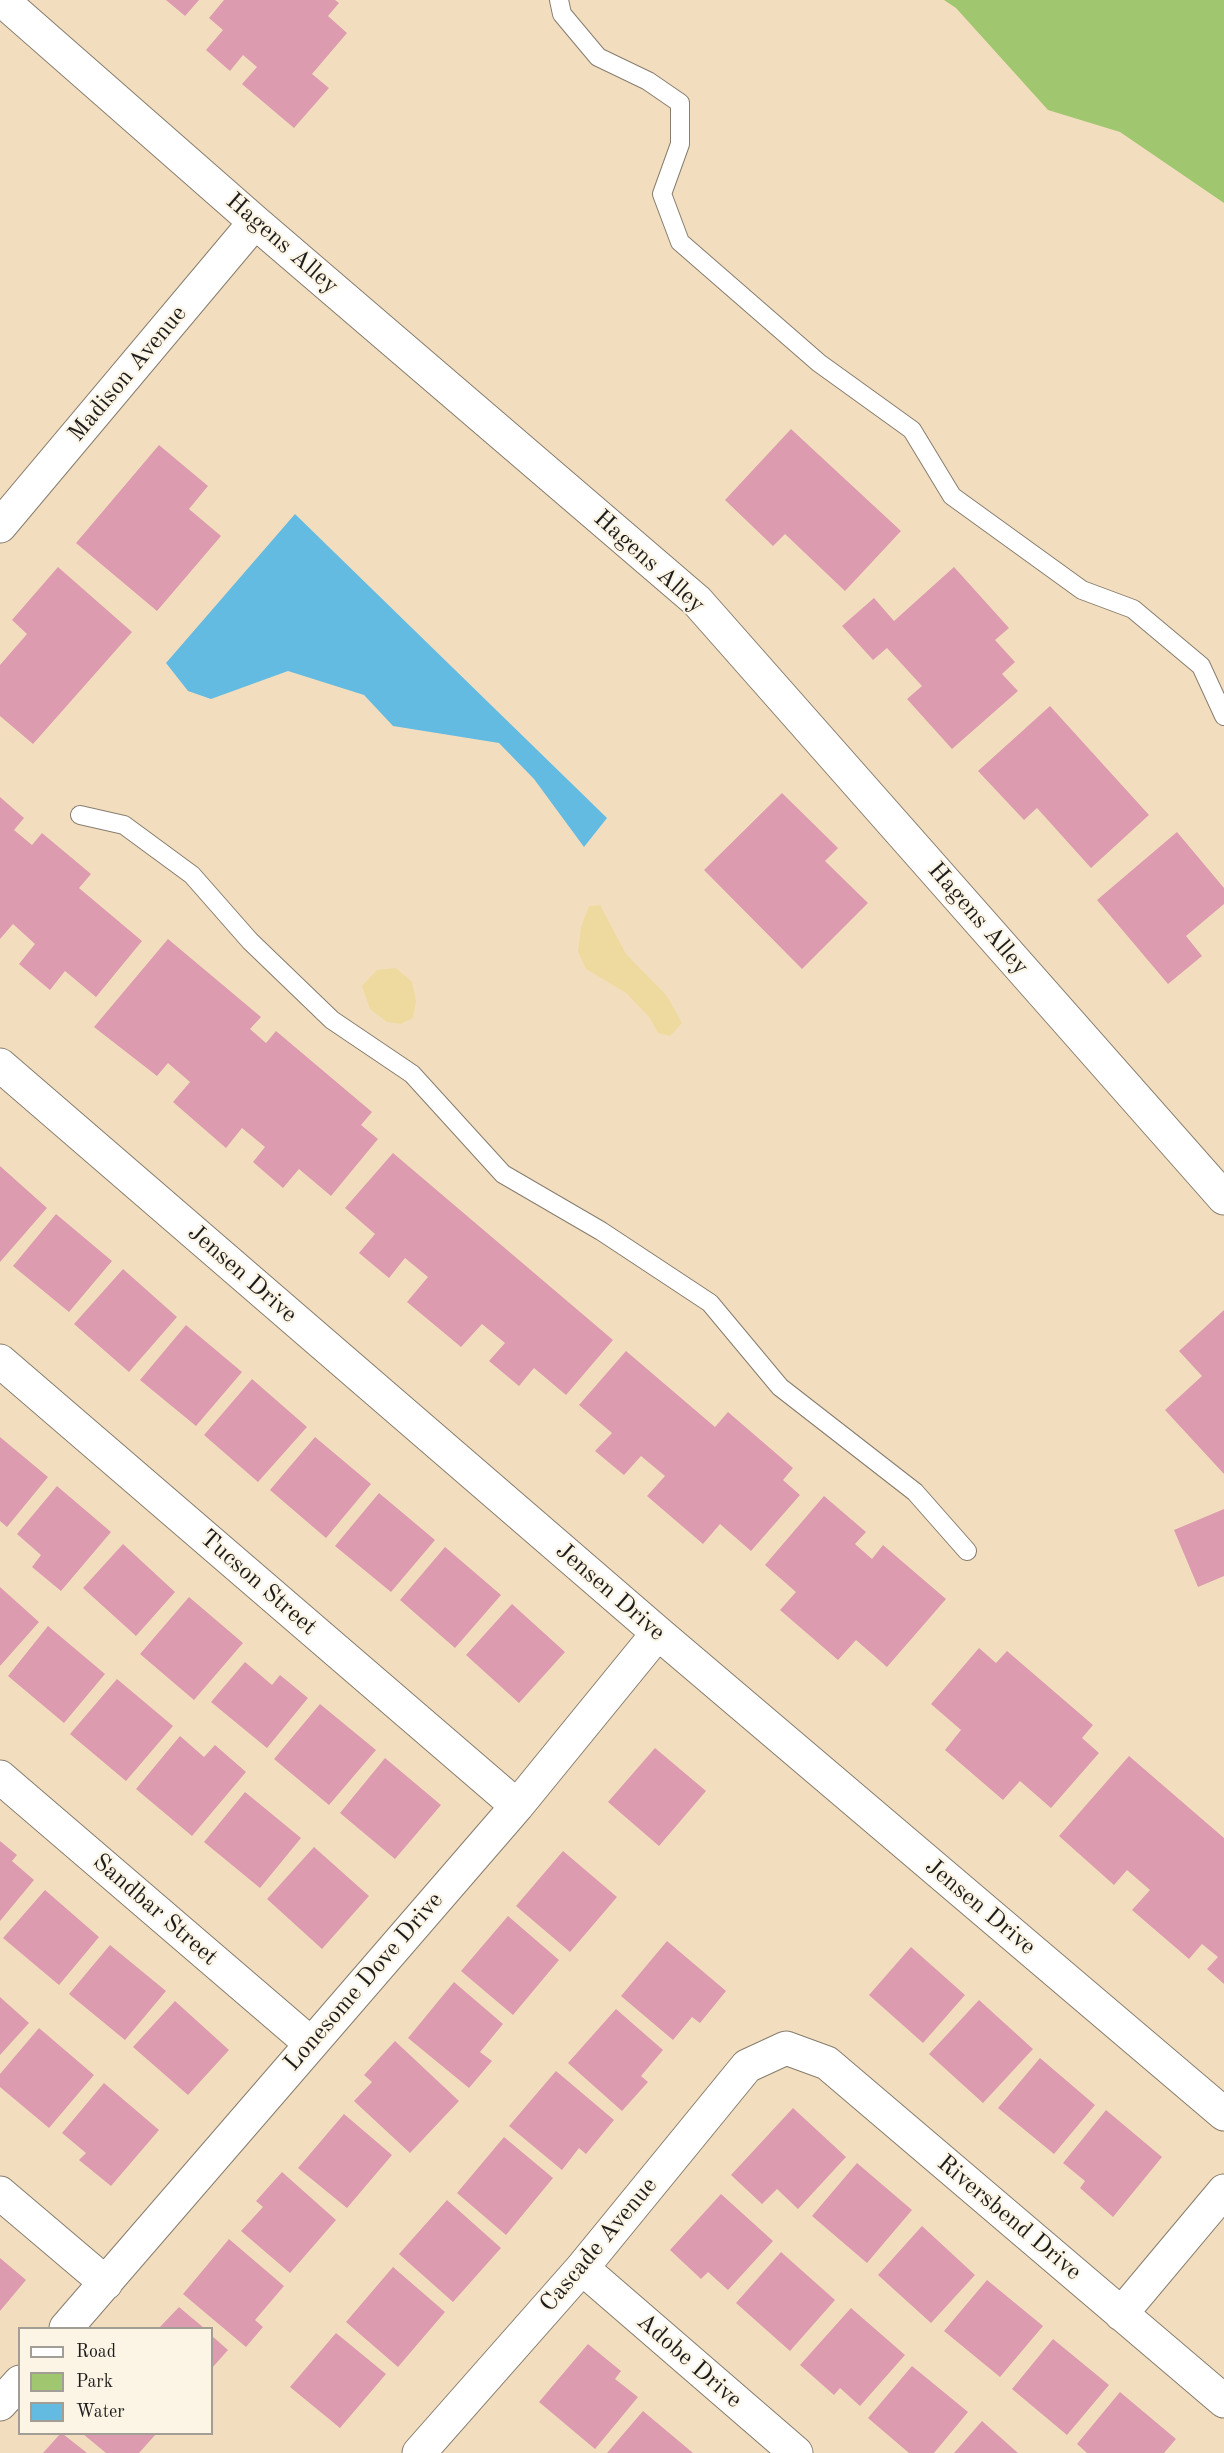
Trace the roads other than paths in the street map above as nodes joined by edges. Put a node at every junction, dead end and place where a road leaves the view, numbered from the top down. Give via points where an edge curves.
1 (2, 0) edge
2 (559, 0) edge
3 (255, 222) junction
4 (0, 526) edge
5 (1224, 716) edge
6 (80, 815) dead end
7 (0, 1065) edge
8 (1224, 1198) edge
9 (0, 1361) edge
10 (967, 1551) dead end
11 (658, 1634) junction
12 (0, 1777) edge
13 (517, 1806) junction
14 (310, 2043) junction
15 (786, 2048) joint
16 (1224, 2114) edge
17 (1224, 2191) edge
18 (0, 2193) edge
19 (582, 2268) junction
20 (106, 2283) junction
21 (1121, 2314) junction
22 (67, 2327) edge
23 (18, 2384) edge
24 (1224, 2401) edge
25 (0, 2404) edge
26 (419, 2453) edge
27 (796, 2453) edge

1 - 3 street, Hagens Alley
2 - 5 lane via 562,14 598,57 648,81 680,104 680,144 662,194 680,242 819,363 912,430 952,496 1082,590 1133,609 1201,666
3 - 4 street, Madison Avenue
3 - 8 street, Hagens Alley via 697,601
6 - 10 lane via 124,825 192,875 250,941 332,1020 412,1074 503,1174 601,1231 710,1303 780,1387 915,1492
7 - 11 street, Jensen Drive
9 - 13 street, Tucson Street
11 - 13 street, Lonesome Dove Drive
11 - 16 street, Jensen Drive
12 - 14 street, Sandbar Street
13 - 14 street, Lonesome Dove Drive
14 - 20 street, Lonesome Dove Drive
15 - 19 street, Cascade Avenue via 747,2066
15 - 21 street, Riversbend Drive via 827,2063
17 - 21 street
18 - 20 street
19 - 26 street, Cascade Avenue
19 - 27 street, Adobe Drive
20 - 22 street, Lonesome Dove Drive
21 - 24 street, Riversbend Drive
23 - 25 street

